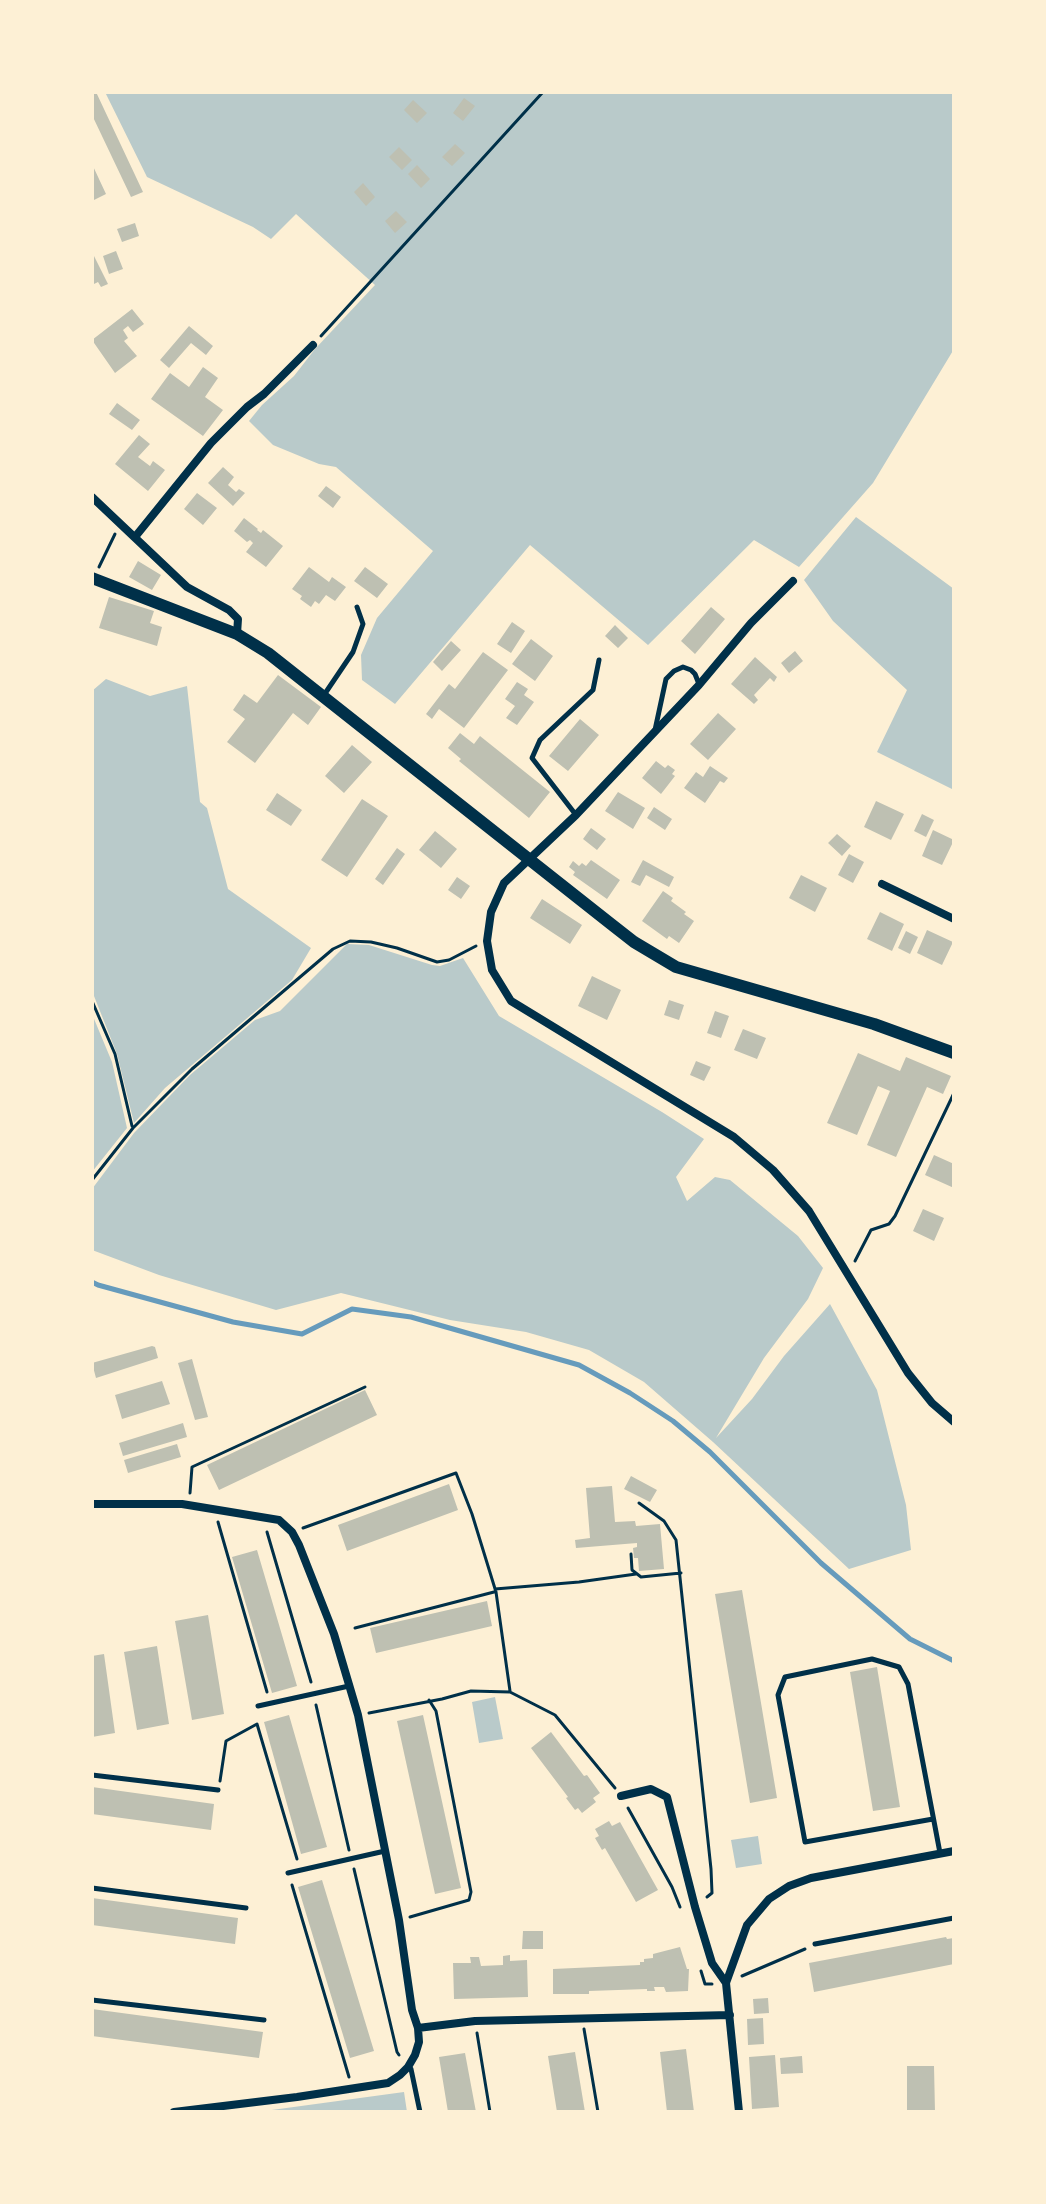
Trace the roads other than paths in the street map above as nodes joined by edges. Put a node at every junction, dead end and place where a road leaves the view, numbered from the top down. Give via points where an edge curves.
1 (313, 345) road end
2 (92, 497) edge
3 (135, 537) junction
4 (93, 578) edge
5 (793, 581) dead end
6 (357, 607) dead end
7 (237, 634) junction
8 (599, 660) dead end
9 (699, 685) junction
10 (324, 696) junction
11 (654, 731) junction
12 (576, 815) junction
13 (530, 861) junction
14 (882, 884) dead end
15 (954, 919) edge
16 (954, 1053) edge
17 (954, 1422) edge
18 (92, 1504) edge
19 (350, 1686) junction
20 (258, 1706) dead end
21 (92, 1775) edge
22 (218, 1790) road end
23 (621, 1796) road end
24 (933, 1819) junction
25 (385, 1851) junction
26 (954, 1851) edge
27 (940, 1853) junction
28 (288, 1873) road end
29 (92, 1888) edge
30 (246, 1908) dead end
31 (954, 1918) edge
32 (815, 1944) road end
33 (726, 1983) junction
34 (92, 2000) edge
35 (730, 2015) junction
36 (264, 2020) dead end
37 (418, 2028) junction
38 (408, 2067) junction
39 (174, 2112) edge
40 (420, 2112) edge
41 (739, 2112) edge

1 - 3 street via 211,443
2 - 3 street
3 - 7 street via 187,587 229,610 238,619
4 - 7 street
5 - 9 street
6 - 10 lane via 363,624 353,652
7 - 10 street
8 - 12 lane via 593,690 540,740 532,758
9 - 11 street
9 - 11 lane via 695,674 683,667 666,679
10 - 13 street
11 - 12 street
12 - 13 street
13 - 16 street via 634,942 676,967 874,1024
13 - 17 street via 504,883 491,912 487,941 492,970 511,1001 734,1137 773,1170 809,1211 908,1373
14 - 15 street
18 - 19 street via 190,1505 279,1520 299,1545
19 - 20 lane
19 - 25 street
21 - 22 lane
23 - 33 street via 651,1789 667,1797 712,1963
24 - 24 lane via 908,1684 899,1667 872,1659 785,1677 778,1695 805,1842
24 - 27 lane
25 - 28 lane
25 - 37 street
26 - 27 street
27 - 33 street via 789,1886 769,1899 747,1925
29 - 30 lane
31 - 32 lane
33 - 35 street
34 - 36 lane
35 - 37 street via 475,2021
35 - 41 street
37 - 38 street via 419,2042
38 - 39 street via 388,2083
38 - 40 lane

